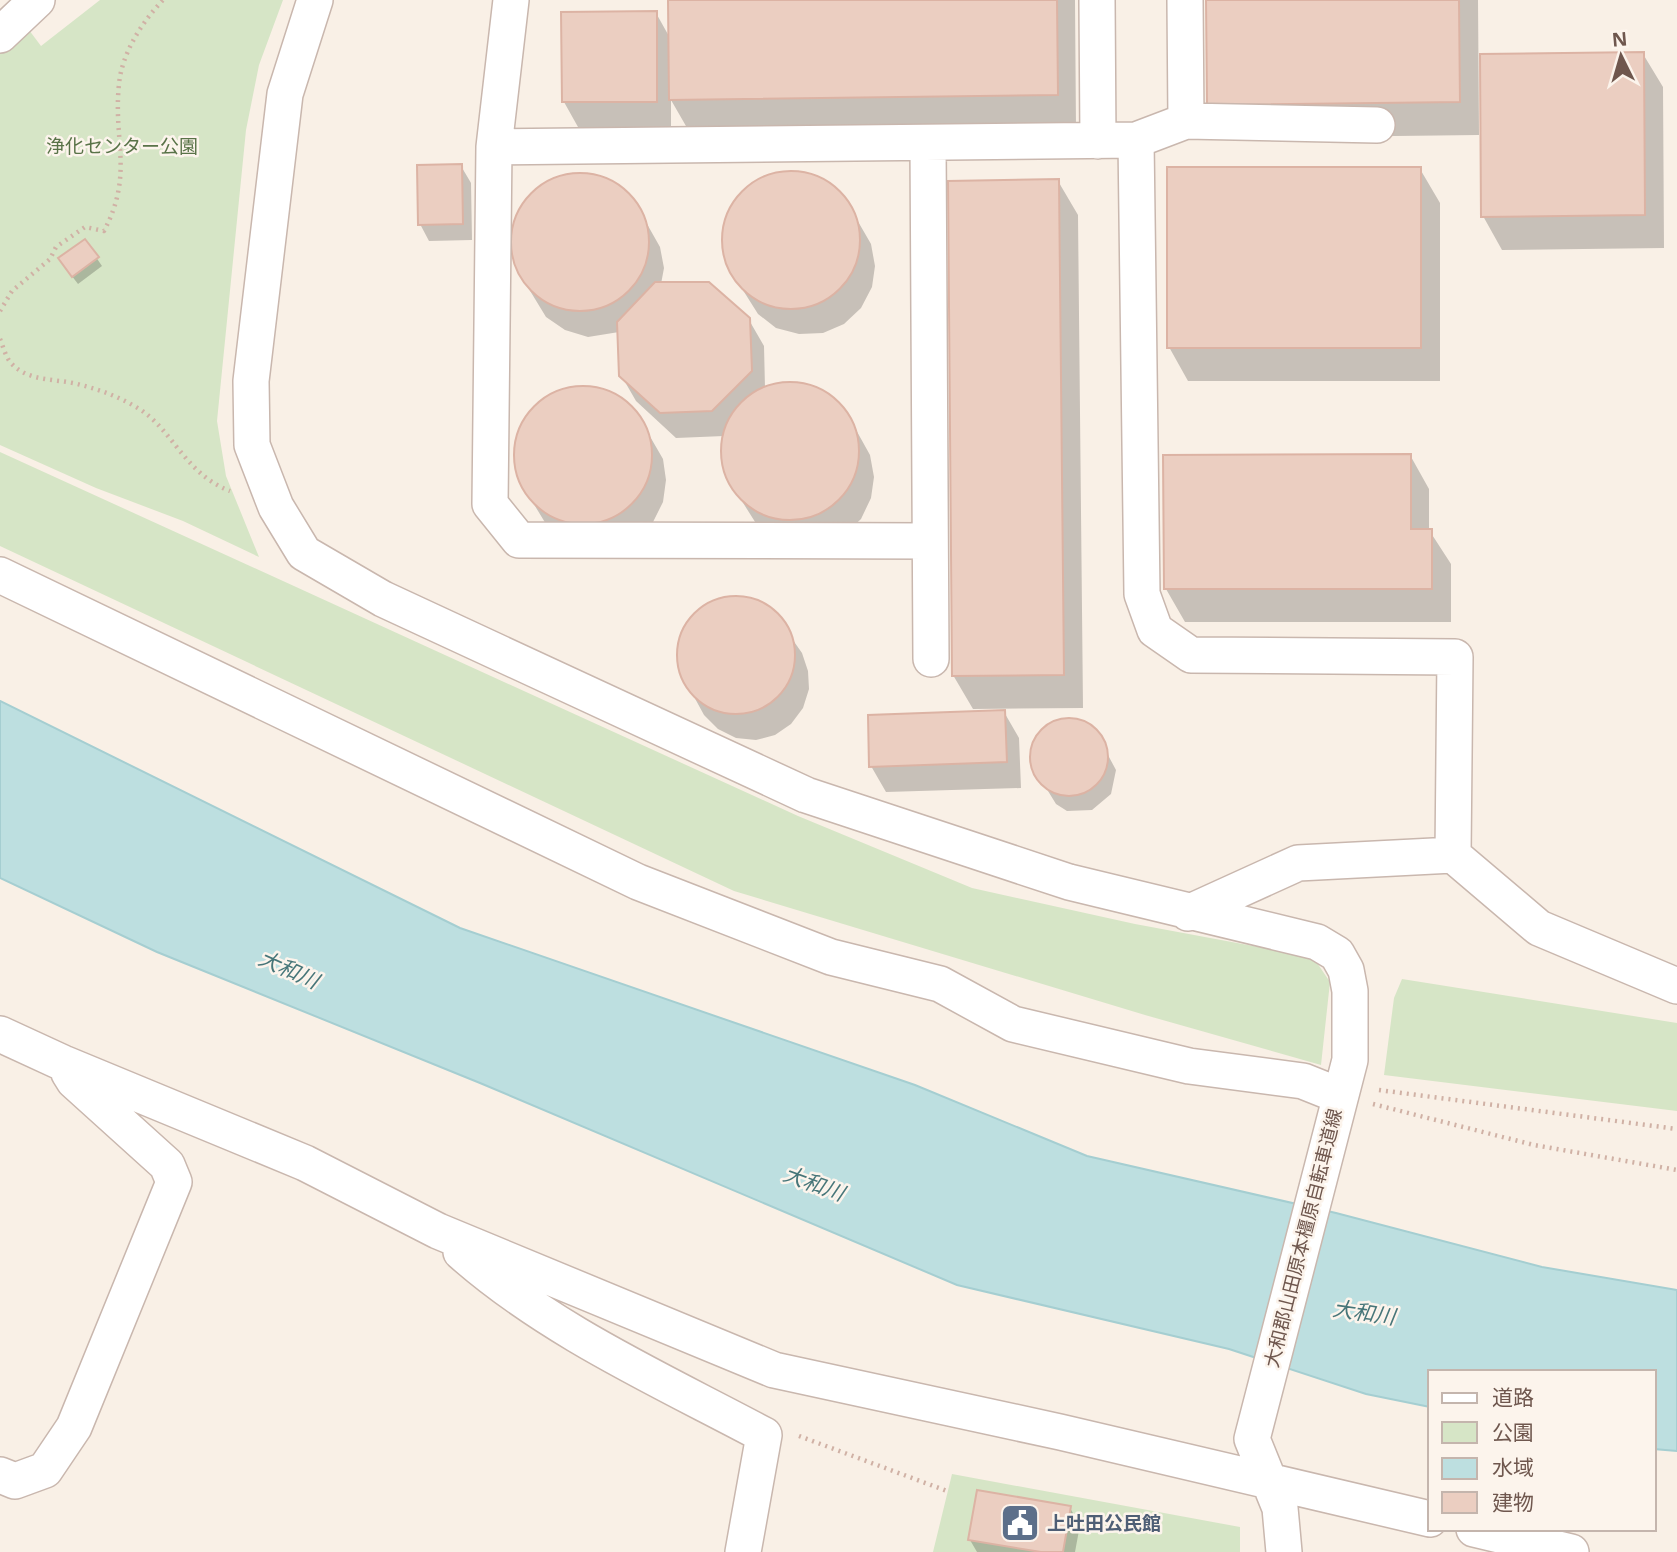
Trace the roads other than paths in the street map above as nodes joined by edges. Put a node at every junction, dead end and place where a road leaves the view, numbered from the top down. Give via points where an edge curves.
1 (37, 0) edge
2 (314, 0) edge
3 (511, 0) edge
4 (1097, 0) edge
5 (1185, 0) edge
6 (0, 35) edge
7 (1186, 121) junction
8 (1377, 125) dead end
9 (1136, 140) junction
10 (1098, 141) junction
11 (928, 143) junction
12 (494, 147) junction
13 (930, 541) junction
14 (0, 575) edge
15 (931, 659) dead end
16 (1453, 855) junction
17 (1188, 913) junction
18 (1677, 986) edge
19 (0, 1034) edge
20 (63, 1063) junction
21 (1338, 1095) junction
22 (438, 1231) junction
23 (0, 1475) edge
24 (1269, 1481) junction
25 (1428, 1519) edge
26 (1482, 1531) edge
27 (743, 1552) edge
28 (1284, 1552) edge
29 (1571, 1552) edge

1 - 6 street
2 - 17 street via 285,94 251,381 252,445 276,507 304,553 383,599 806,795 1069,882
3 - 12 street
4 - 10 street
5 - 7 street
7 - 8 street
7 - 9 street
9 - 10 street
9 - 16 street via 1142,594 1155,630 1191,655 1455,657
10 - 11 street
11 - 12 street
11 - 13 street
12 - 13 street via 490,504 519,540
13 - 15 street
14 - 21 street via 638,882 818,952 940,984 1013,1024 1189,1066 1303,1081
16 - 17 street via 1298,863
16 - 18 street via 1539,928
17 - 21 street via 1317,942 1337,954 1346,970 1350,1003 1350,1060
19 - 20 street
20 - 22 street via 305,1163
20 - 23 street via 74,1082 167,1165 174,1182 74,1427 46,1469 15,1481
21 - 24 street, 大和郡山田原本橿原自転車道線 via 1252,1440
22 - 24 street via 775,1370
22 - 27 street via 503,1286 608,1351 764,1435
24 - 25 street
24 - 28 street, 大和郡山田原本橿原自転車道線 via 1280,1508
26 - 29 street

